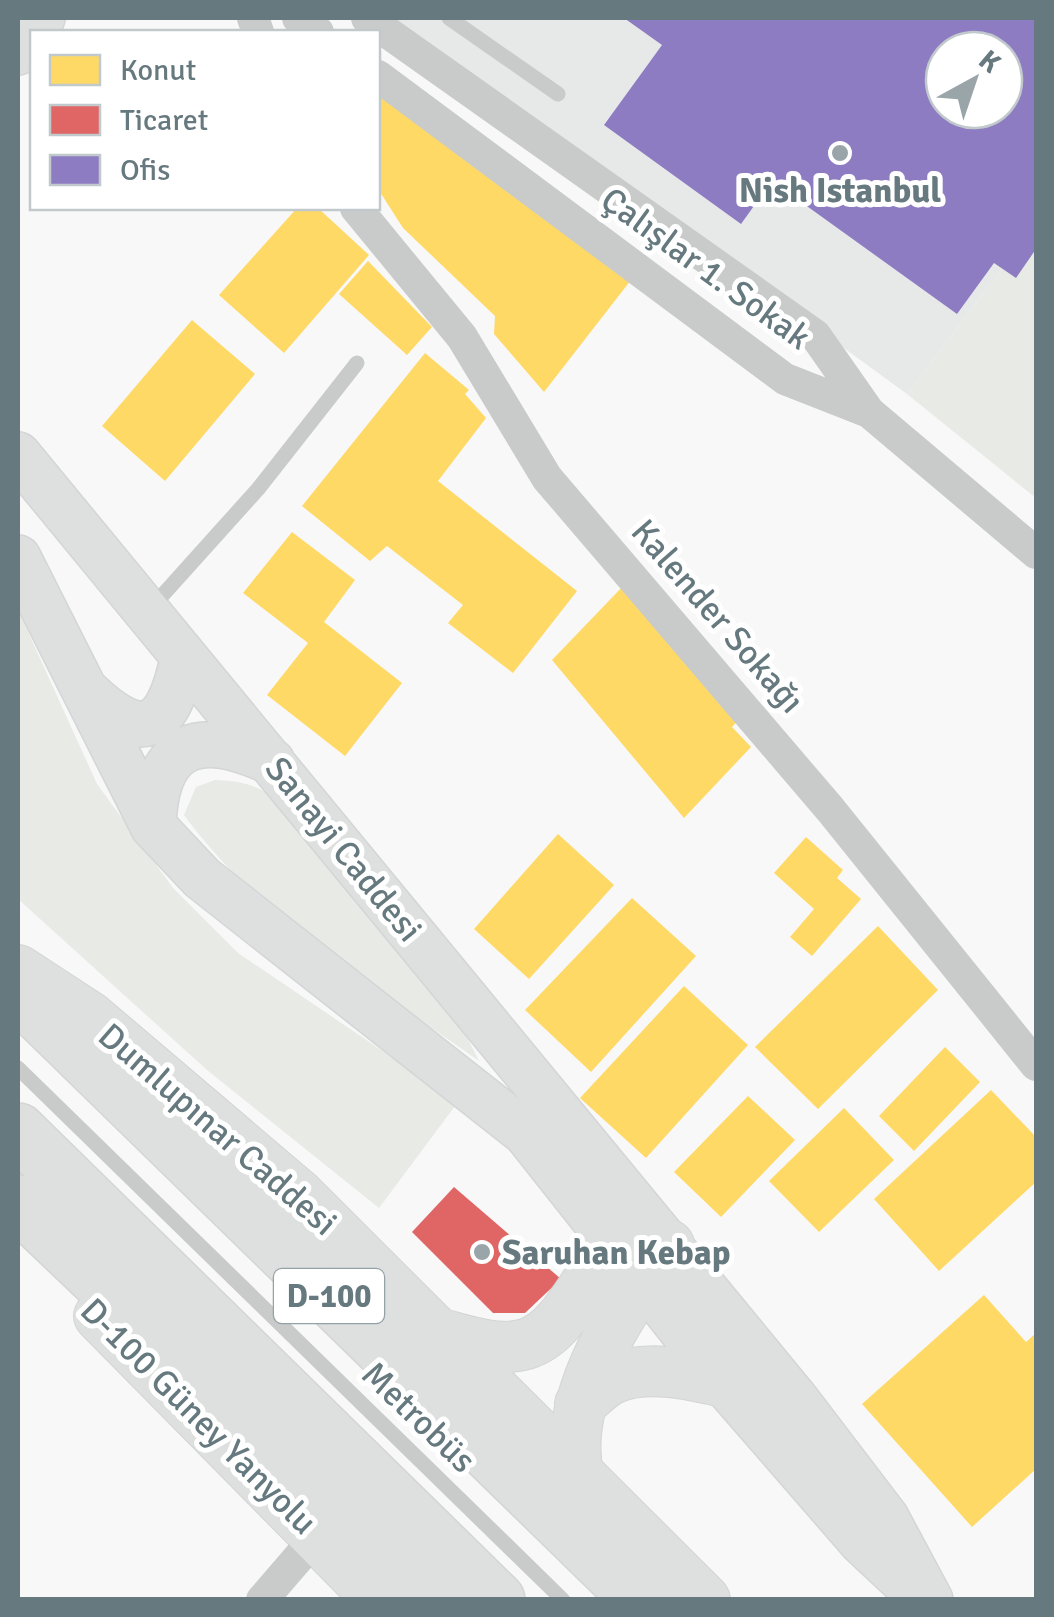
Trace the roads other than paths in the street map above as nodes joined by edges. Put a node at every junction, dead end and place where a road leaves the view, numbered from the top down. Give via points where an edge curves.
1 (367, 18) edge
2 (449, 18) edge
3 (380, 77) edge
4 (558, 94) dead end
5 (358, 210) edge
6 (357, 363) dead end
7 (870, 412) junction
8 (18, 455) edge
9 (1036, 553) edge
10 (18, 558) edge
11 (148, 611) junction
12 (183, 659) junction
13 (86, 691) junction
14 (274, 762) junction
15 (153, 826) junction
16 (18, 970) edge
17 (18, 994) edge
18 (1036, 1065) edge
19 (18, 1068) edge
20 (18, 1131) edge
21 (18, 1203) edge
22 (18, 1234) edge
23 (643, 1257) junction
24 (441, 1334) junction
25 (723, 1382) junction
26 (580, 1404) junction
27 (578, 1474) junction
28 (318, 1535) junction
29 (262, 1600) edge
30 (380, 1600) edge
31 (435, 1600) edge
32 (497, 1600) edge
33 (563, 1600) edge
34 (640, 1600) edge
35 (705, 1600) edge
36 (927, 1600) edge

1 - 7 street via 816,336
2 - 4 lane
3 - 7 street, Çalışlar 1. Sokak via 784,378
5 - 18 street, Kalender Sokağı via 462,336 547,478 830,809
6 - 11 lane via 258,489
7 - 9 street, Çalışlar 1. Sokak
8 - 11 main road, Sanayi Caddesi
10 - 13 main road
11 - 12 main road, Sanayi Caddesi
12 - 13 main road via 174,697 150,722 134,726 111,715
12 - 14 main road, Sanayi Caddesi
13 - 15 main road
14 - 15 main road via 216,743 188,746 167,762 154,792
14 - 23 main road, Sanayi Caddesi
15 - 23 main road via 202,878 526,1133
16 - 24 main road, Dumlupınar Caddesi via 90,1016 163,1076 298,1194
17 - 34 highway, D-100
19 - 33 lane, Metrobüs
20 - 32 highway, D-100
21 - 31 highway
22 - 28 main road, D-100 Güney Yanyolu
23 - 24 main road via 524,1345
23 - 25 main road
23 - 26 main road
23 - 36 main road via 886,1518
24 - 27 main road, Dumlupınar Caddesi
25 - 26 main road via 684,1372 612,1379
25 - 36 main road via 862,1542
26 - 27 main road via 573,1449
27 - 35 main road, Dumlupınar Caddesi
28 - 29 street
28 - 30 main road, D-100 Güney Yanyolu

